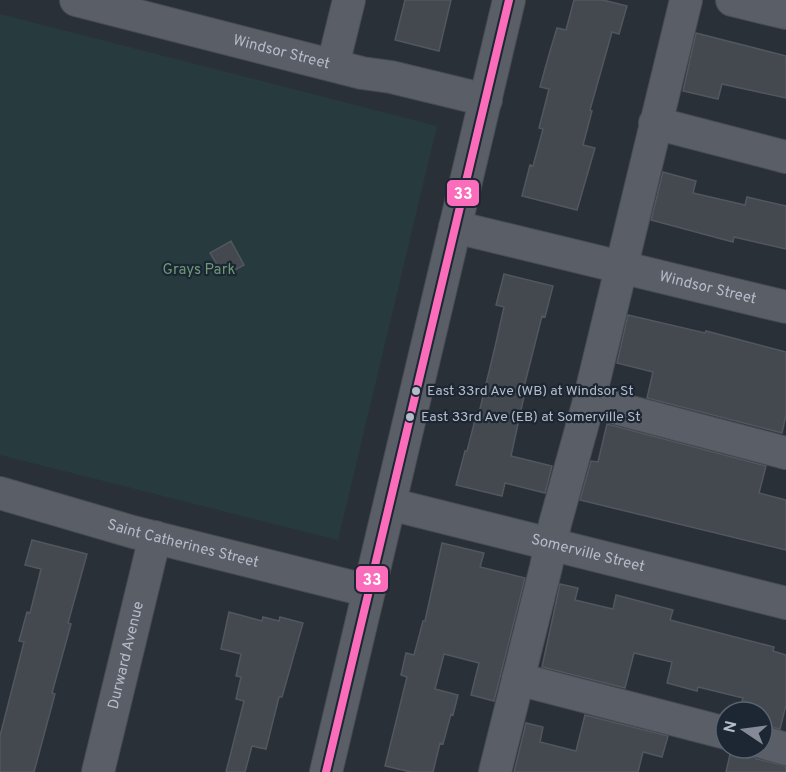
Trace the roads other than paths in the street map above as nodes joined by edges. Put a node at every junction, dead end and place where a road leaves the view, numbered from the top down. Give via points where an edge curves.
1 (76, 0) edge
2 (349, 0) edge
3 (510, 0) edge
4 (686, 0) edge
5 (732, 0) edge
6 (786, 13) edge
7 (333, 65) junction
8 (486, 100) junction
9 (655, 123) junction
10 (786, 157) edge
11 (455, 226) junction
12 (622, 266) junction
13 (786, 307) edge
14 (589, 401) junction
15 (786, 453) edge
16 (0, 493) edge
17 (390, 504) junction
18 (155, 537) junction
19 (551, 545) junction
20 (369, 591) junction
21 (786, 603) edge
22 (519, 679) junction
23 (714, 730) edge
24 (98, 772) edge
25 (326, 772) edge
26 (495, 772) edge

1 - 7 street, Windsor Street
2 - 7 street
3 - 8 street
4 - 9 street
5 - 6 street
7 - 8 street, Windsor Street
8 - 11 street
9 - 10 street
9 - 12 street
11 - 12 street, Windsor Street
11 - 17 street
12 - 13 street, Windsor Street
12 - 14 street
14 - 15 street
14 - 19 street
16 - 18 street, Saint Catherines Street
17 - 19 street, Somerville Street
17 - 20 street
18 - 20 street, Saint Catherines Street
18 - 24 street, Durward Avenue
19 - 21 street, Somerville Street
19 - 22 street
20 - 25 street
22 - 23 street
22 - 26 street

